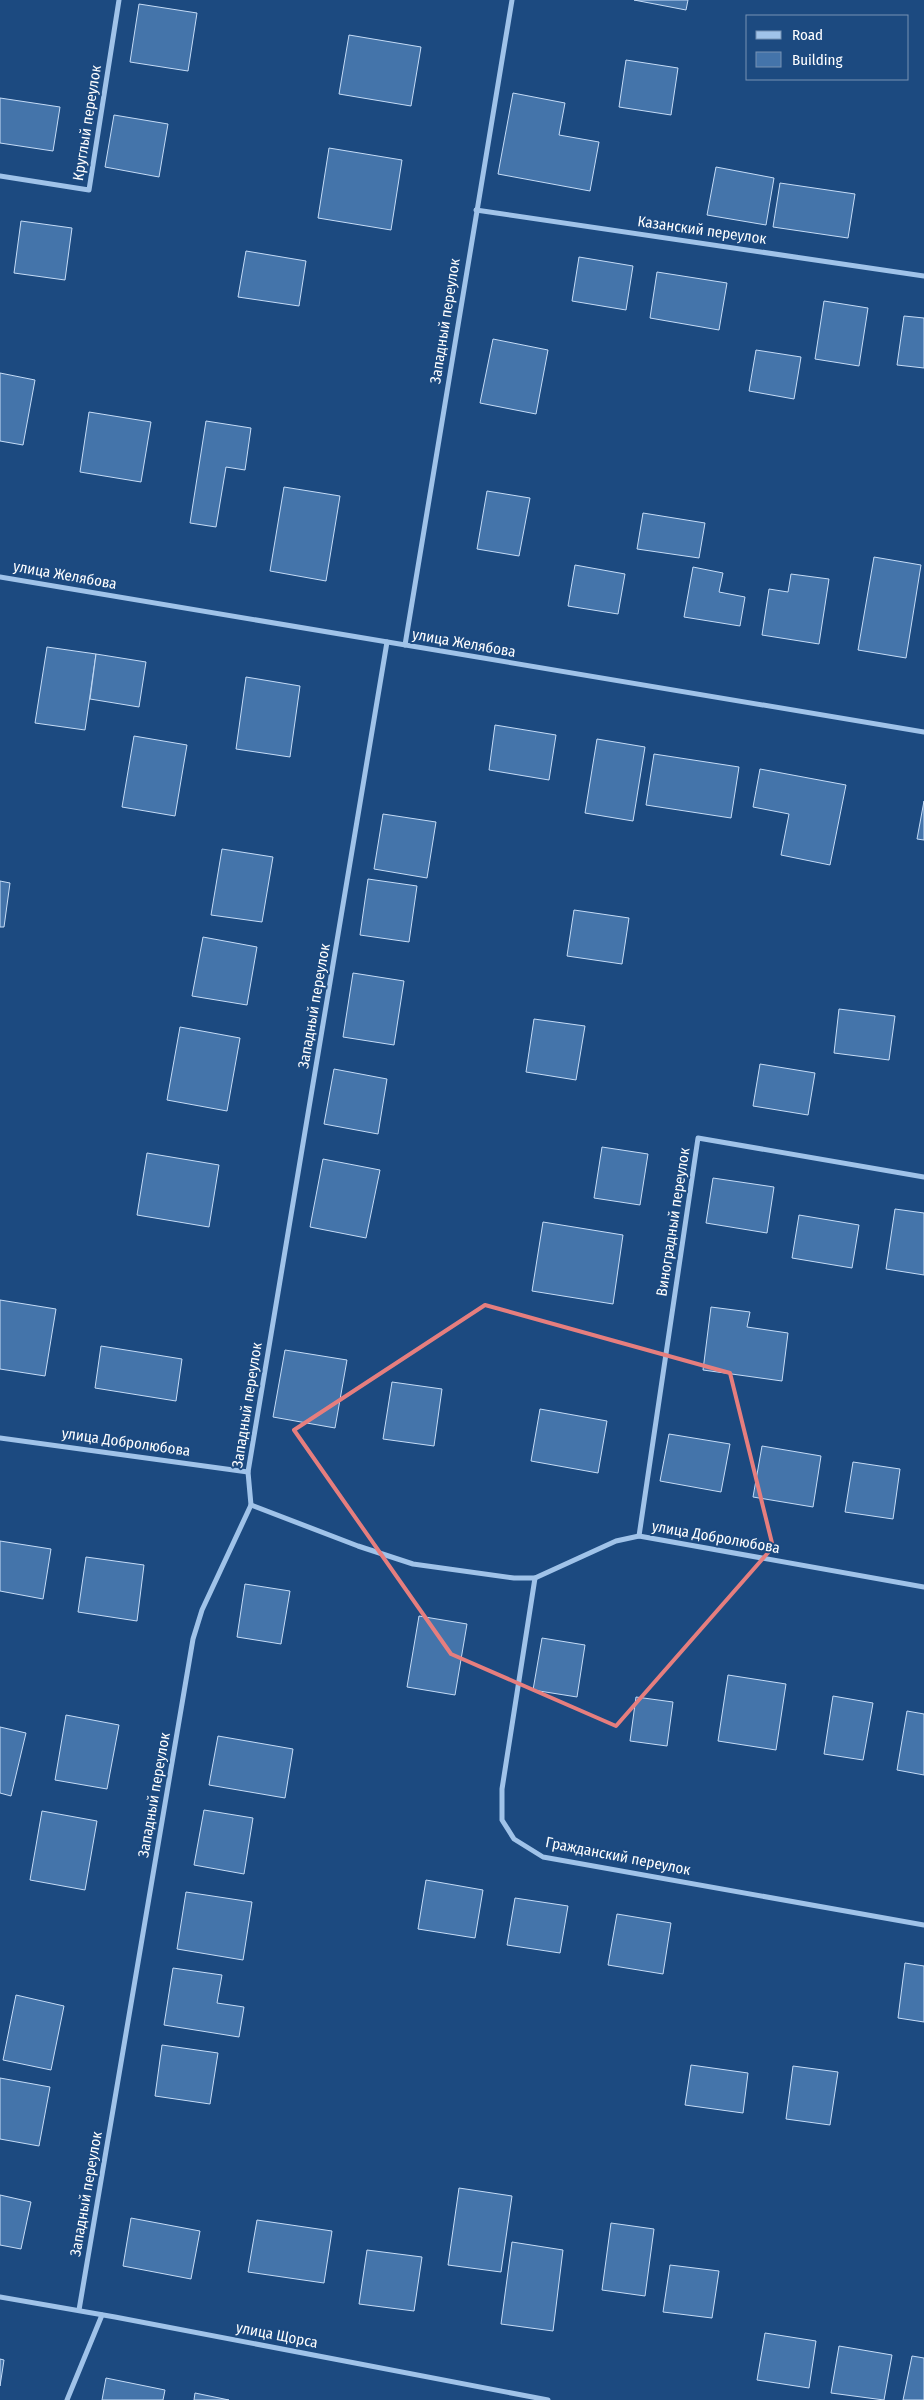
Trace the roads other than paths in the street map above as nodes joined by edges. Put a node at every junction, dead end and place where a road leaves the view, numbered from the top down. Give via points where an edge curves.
1 (119, 0) edge
2 (512, 0) edge
3 (0, 176) edge
4 (476, 210) junction
5 (924, 276) edge
6 (0, 577) edge
7 (388, 642) junction
8 (405, 645) junction
9 (924, 732) edge
10 (924, 1177) edge
11 (0, 1438) edge
12 (248, 1472) junction
13 (251, 1505) junction
14 (638, 1536) junction
15 (535, 1578) junction
16 (924, 1586) edge
17 (924, 1925) edge
18 (0, 2297) edge
19 (79, 2310) junction
20 (102, 2315) junction
21 (67, 2400) edge
22 (548, 2400) edge

1 - 3 street, Круглый переулок via 89,190
2 - 4 street, Западный переулок
4 - 5 street, Казанский переулок
4 - 8 street, Западный переулок
6 - 7 street, улица Желябова
7 - 8 street, улица Желябова
7 - 12 street, Западный переулок
8 - 9 street, улица Желябова
10 - 14 street, Виноградный переулок via 698,1138
11 - 12 street, улица Добролюбова
12 - 13 street, Западный переулок
13 - 15 street, улица Добролюбова via 413,1564
13 - 19 street, Западный переулок via 202,1610 193,1639
14 - 15 street, улица Добролюбова via 616,1541
14 - 16 street, улица Добролюбова
15 - 17 street, Гражданский переулок via 502,1789 502,1820 514,1839 543,1857
18 - 19 street, улица Щорса
19 - 20 street, улица Щорса
20 - 21 street
20 - 22 street, улица Щорса

